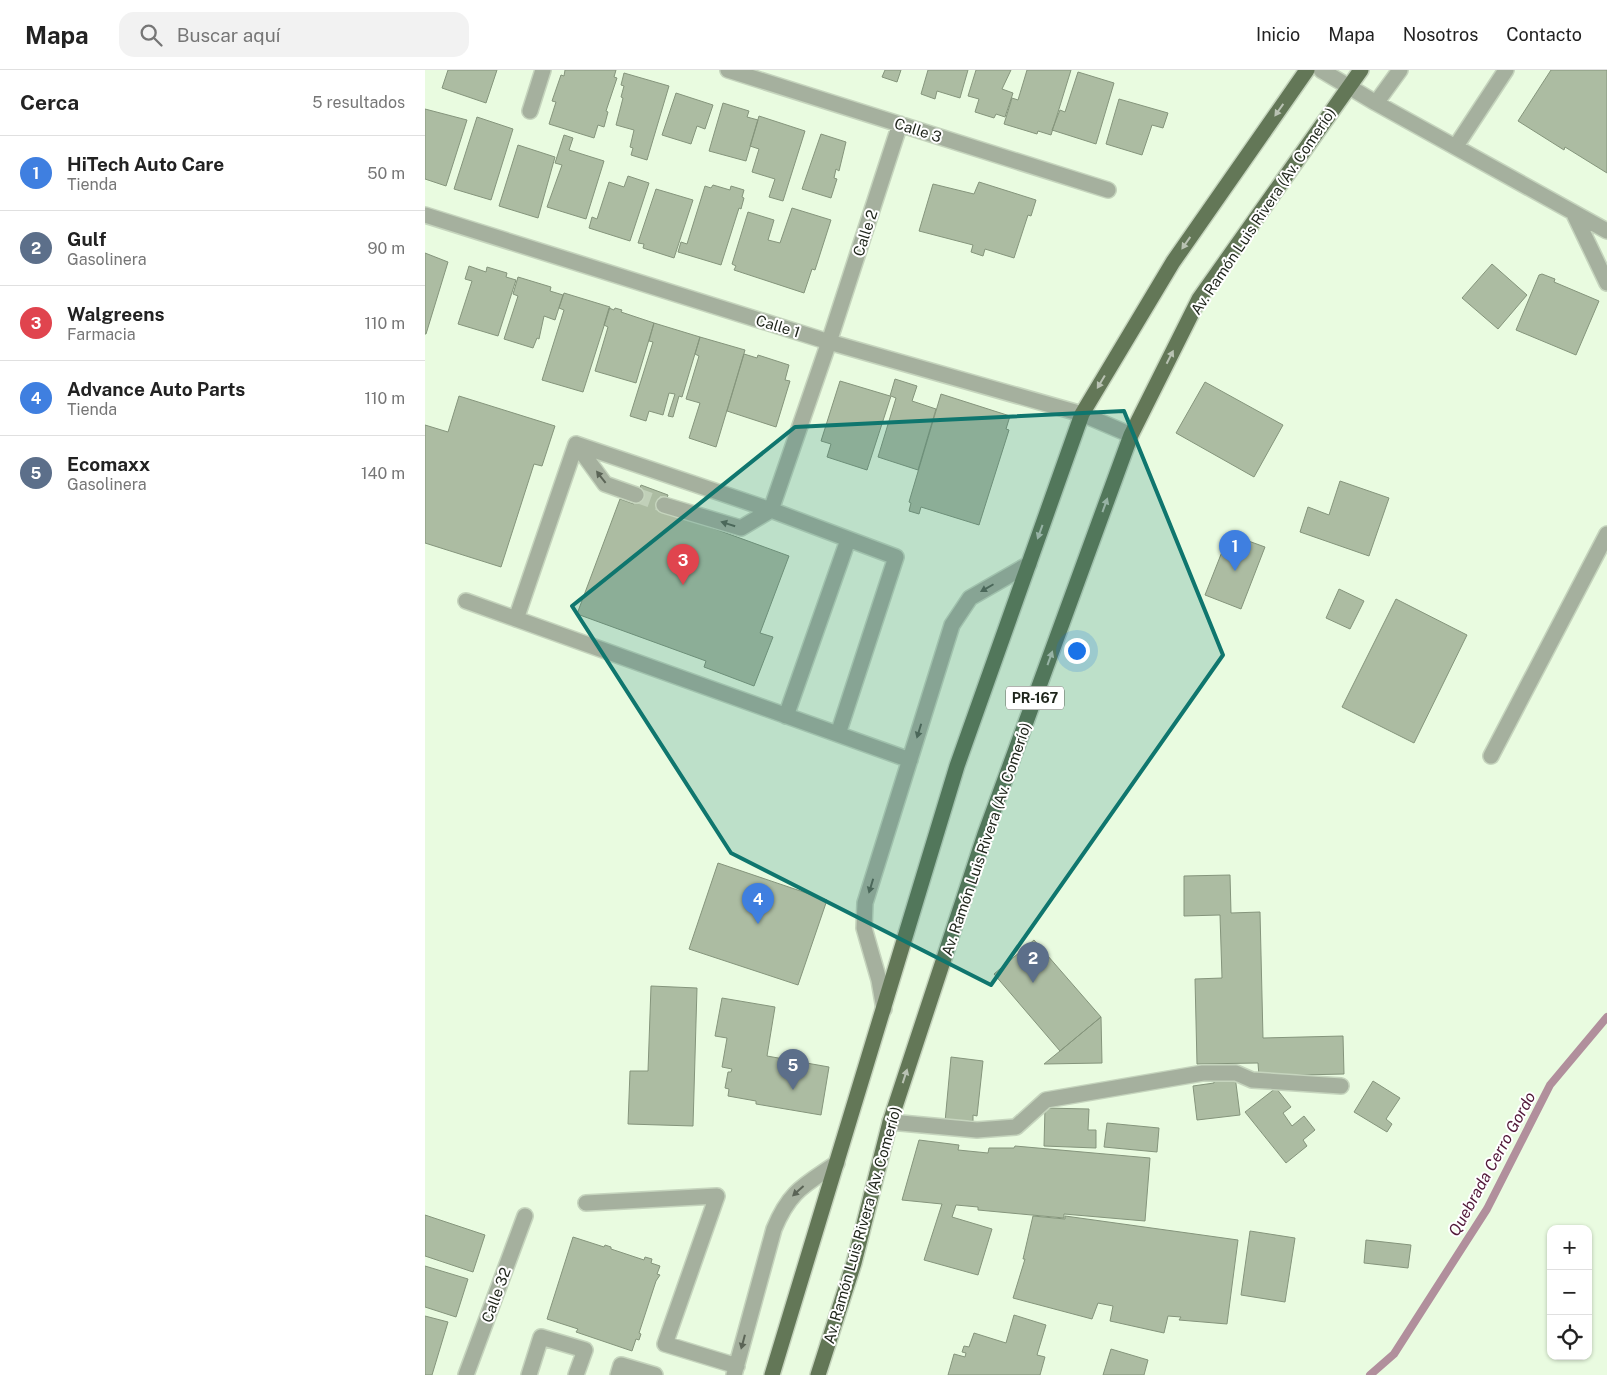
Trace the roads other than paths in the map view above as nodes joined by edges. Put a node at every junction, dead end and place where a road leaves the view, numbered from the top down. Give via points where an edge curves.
1 (543, 70) edge
2 (728, 70) edge
3 (1307, 70) edge
4 (1321, 70) edge
5 (1361, 70) edge
6 (1400, 70) edge
7 (1506, 70) edge
8 (1348, 87) junction
9 (1376, 103) junction
10 (530, 111) dead end
11 (900, 124) junction
12 (1456, 146) junction
13 (1108, 190) dead end
14 (1573, 212) junction
15 (425, 215) edge
16 (1607, 231) edge
17 (1607, 283) edge
18 (829, 342) junction
19 (1082, 414) junction
20 (1131, 435) junction
21 (576, 444) junction
22 (636, 495) tunnel mouth
23 (664, 504) tunnel mouth
24 (771, 510) junction
25 (1607, 534) edge
26 (848, 540) junction
27 (1029, 564) junction
28 (466, 601) dead end
29 (516, 619) junction
30 (786, 716) junction
31 (838, 734) junction
32 (1491, 756) dead end
33 (910, 760) junction
34 (884, 1009) junction
35 (1341, 1086) dead end
36 (890, 1122) junction
37 (837, 1162) junction
38 (586, 1203) dead end
39 (525, 1216) dead end
40 (735, 1370) edge
41 (467, 1375) edge
42 (529, 1375) edge
43 (576, 1375) edge
44 (618, 1375) edge
45 (655, 1375) edge
46 (772, 1375) edge
47 (818, 1375) edge

1 - 10 street
2 - 11 street, Calle 3
3 -> 19 main road, PR-167 via 1173,262
4 - 8 street
5 - 8 main road, Av. Ramón Luis Rivera (Av. Comerío) / PR-167
6 - 9 street
7 - 12 street
8 - 9 street
20 -> 8 main road, Av. Ramón Luis Rivera (Av. Comerío) / PR-167 via 1199,300
9 - 12 street
11 - 13 street, Calle 3
11 - 18 street, Calle 2
12 - 14 street
14 - 16 street
14 - 17 street
15 - 18 street, Calle 1
18 - 19 street, Calle 1
18 - 24 street, Calle 2
19 - 20 street, Calle 1
19 -> 27 main road, PR-167
36 -> 20 main road, Av. Ramón Luis Rivera (Av. Comerío) / PR-167 via 985,834
22 -> 21 street via 605,484
21 - 24 street
21 - 29 street
24 -> 23 street via 741,528
24 - 26 street
25 - 32 street
26 - 30 street
26 - 31 street via 896,557
27 -> 33 street via 970,598 951,625
27 - 34 main road, PR-167 via 957,766
28 - 29 street
29 - 30 street
30 - 31 street
31 - 33 street
33 -> 34 street via 865,903 864,928
34 - 37 main road, PR-167
35 - 36 street via 1252,1080 1236,1073 1203,1074 1046,1100 1016,1127 977,1130
36 - 47 main road, Av. Ramón Luis Rivera (Av. Comerío) / PR-167 via 854,1263
37 -> 40 street via 797,1190 783,1206
37 - 46 main road, PR-167
38 - 40 street via 717,1196 665,1344
39 - 41 street, Calle 32
42 - 43 street via 541,1337 585,1350
44 - 45 street via 621,1365

